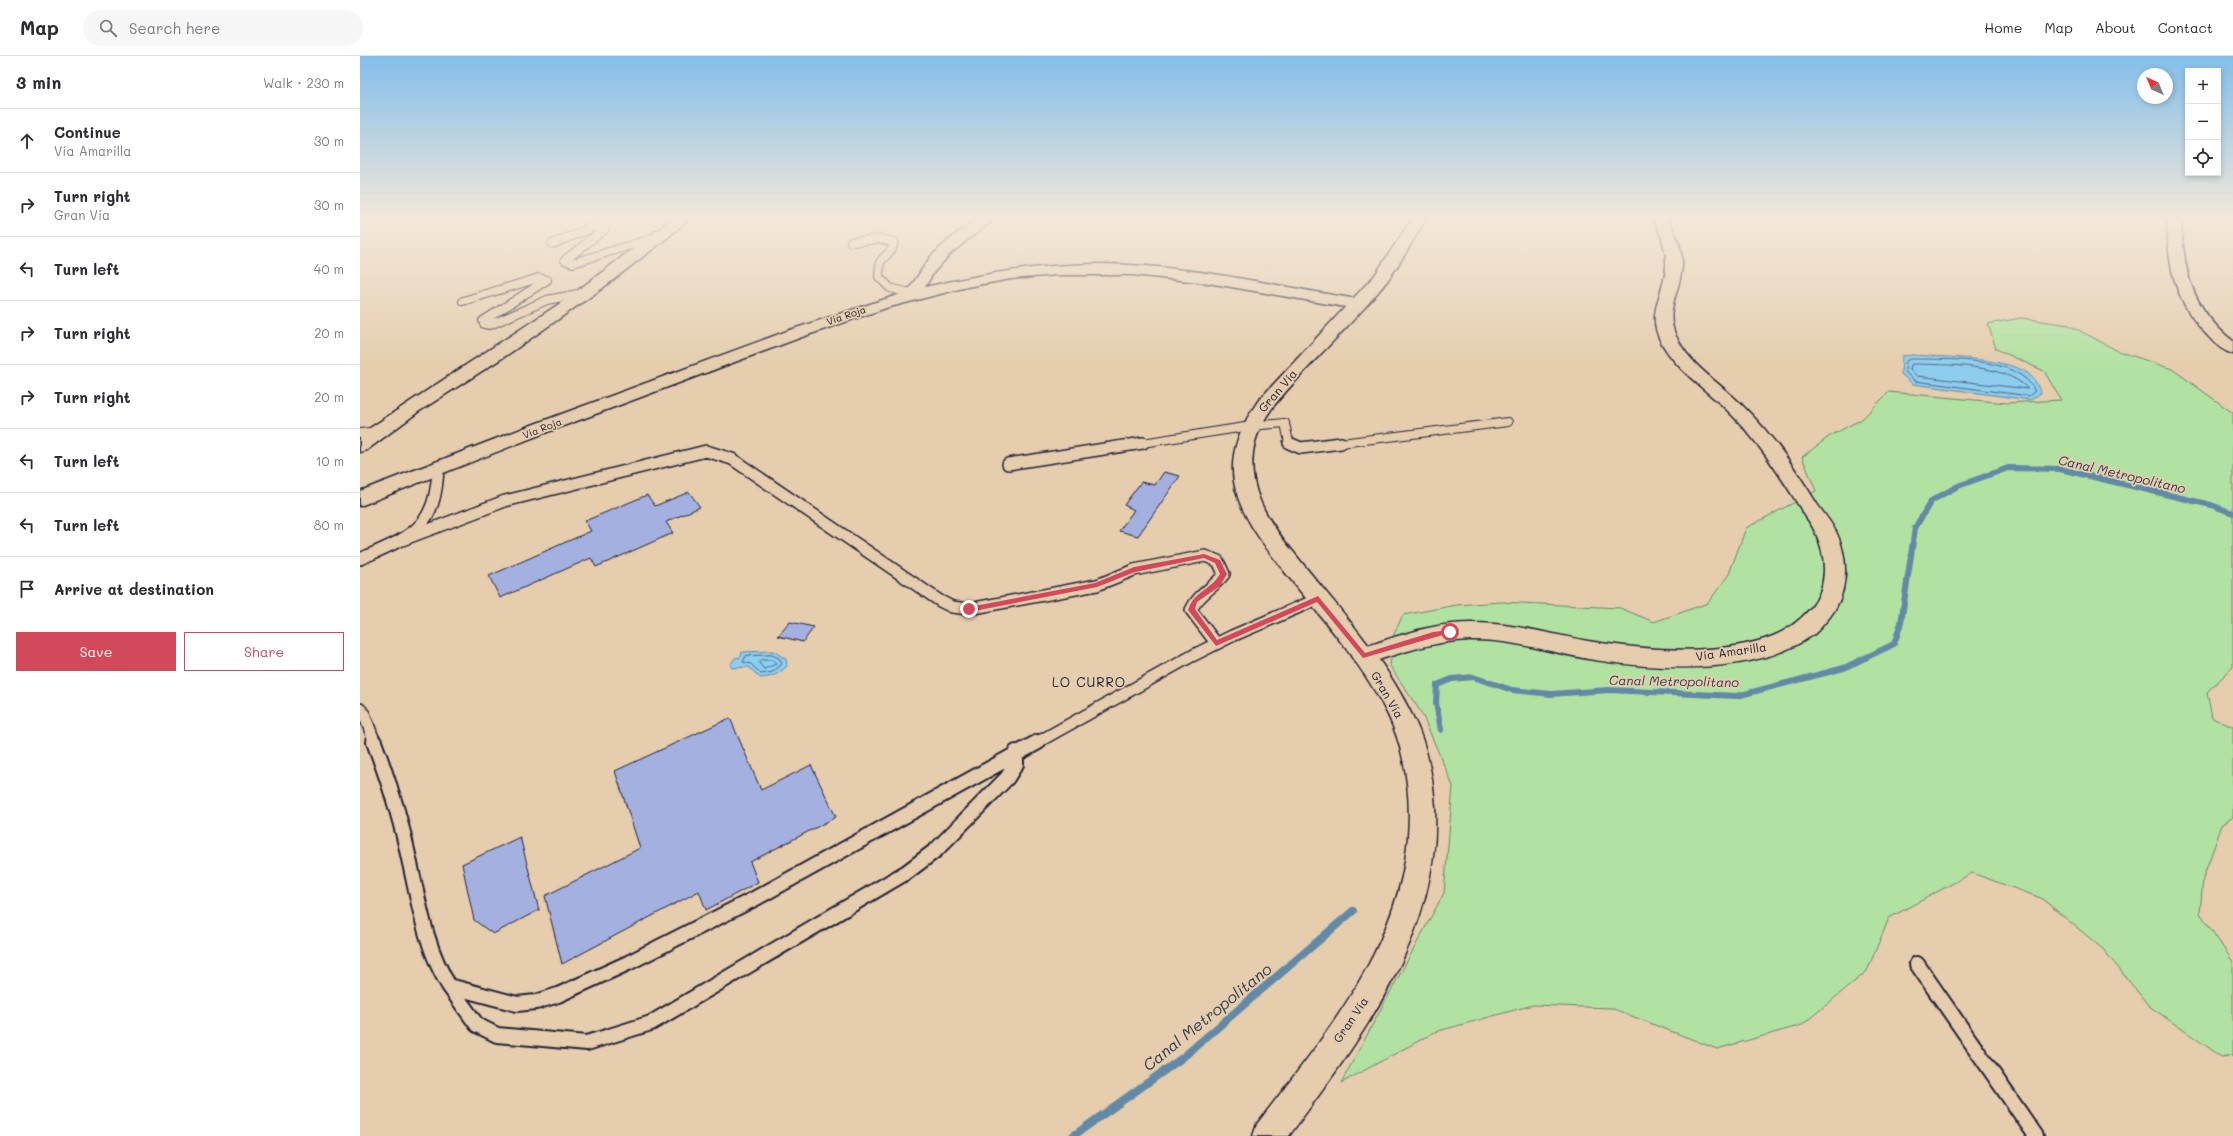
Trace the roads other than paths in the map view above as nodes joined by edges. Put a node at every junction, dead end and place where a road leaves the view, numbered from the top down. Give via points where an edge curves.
1 (618, 267) edge
2 (880, 267) edge
3 (930, 267) edge
4 (1387, 267) edge
5 (1673, 267) edge
6 (2179, 267) edge
7 (583, 293) junction
8 (914, 294) junction
9 (463, 301) dead end
10 (1358, 304) junction
11 (2233, 349) edge
12 (1508, 422) dead end
13 (1251, 426) junction
14 (380, 431) junction
15 (360, 433) edge
16 (360, 446) edge
17 (1008, 464) dead end
18 (438, 467) junction
19 (360, 499) edge
20 (402, 540) junction
21 (360, 559) edge
22 (1318, 598) junction
23 (1216, 643) junction
24 (1363, 656) junction
25 (360, 709) edge
26 (1016, 752) junction
27 (1916, 964) dead end
28 (449, 986) junction
29 (1270, 1136) edge
30 (2036, 1136) edge

1 - 7 street
2 - 8 lane via 879,277 890,288
3 - 8 street
4 - 10 street, Gran Vía
5 - 24 street, Vía Amarilla via 1673,276 1664,298 1662,316 1666,334 1690,367 1737,409 1768,445 1829,538 1835,559 1834,582 1816,622 1793,638 1768,648 1686,658 1602,652 1506,634 1468,631 1433,635
6 - 11 street via 2184,290 2200,320
7 - 9 lane via 547,300 490,325 484,324 483,321 547,280 539,278
7 - 14 street
8 - 10 street, Vía Roja via 1030,272 1103,269 1159,272
8 - 18 street, Vía Roja via 833,319
10 - 13 street, Gran Vía via 1268,400
12 - 13 lane via 1301,448 1289,443 1285,424
13 - 17 lane
13 - 22 street, Gran Vía via 1243,462 1244,484 1249,500 1266,530
14 - 15 lane
14 - 16 street
18 - 19 street, Vía Roja
18 - 20 lane via 439,490 436,503 420,526
20 - 21 lane
20 - 23 lane via 505,501 706,451 732,459 952,607 969,609 1097,585 1134,570 1204,556 1218,561 1224,574 1218,585 1194,600 1191,610
22 - 23 lane
22 - 24 street, Gran Vía
23 - 26 lane
24 - 29 street, Gran Vía via 1393,700 1407,732 1418,773 1422,831 1415,883 1404,925 1386,966 1358,1013
25 - 28 lane via 385,771 409,857 423,925 439,970
26 - 28 lane via 756,898 628,964 558,995 536,1002 517,1004
26 - 28 lane via 1016,764 1007,778 936,850 907,872 652,1023 587,1043 497,1035 477,1025
27 - 30 lane

